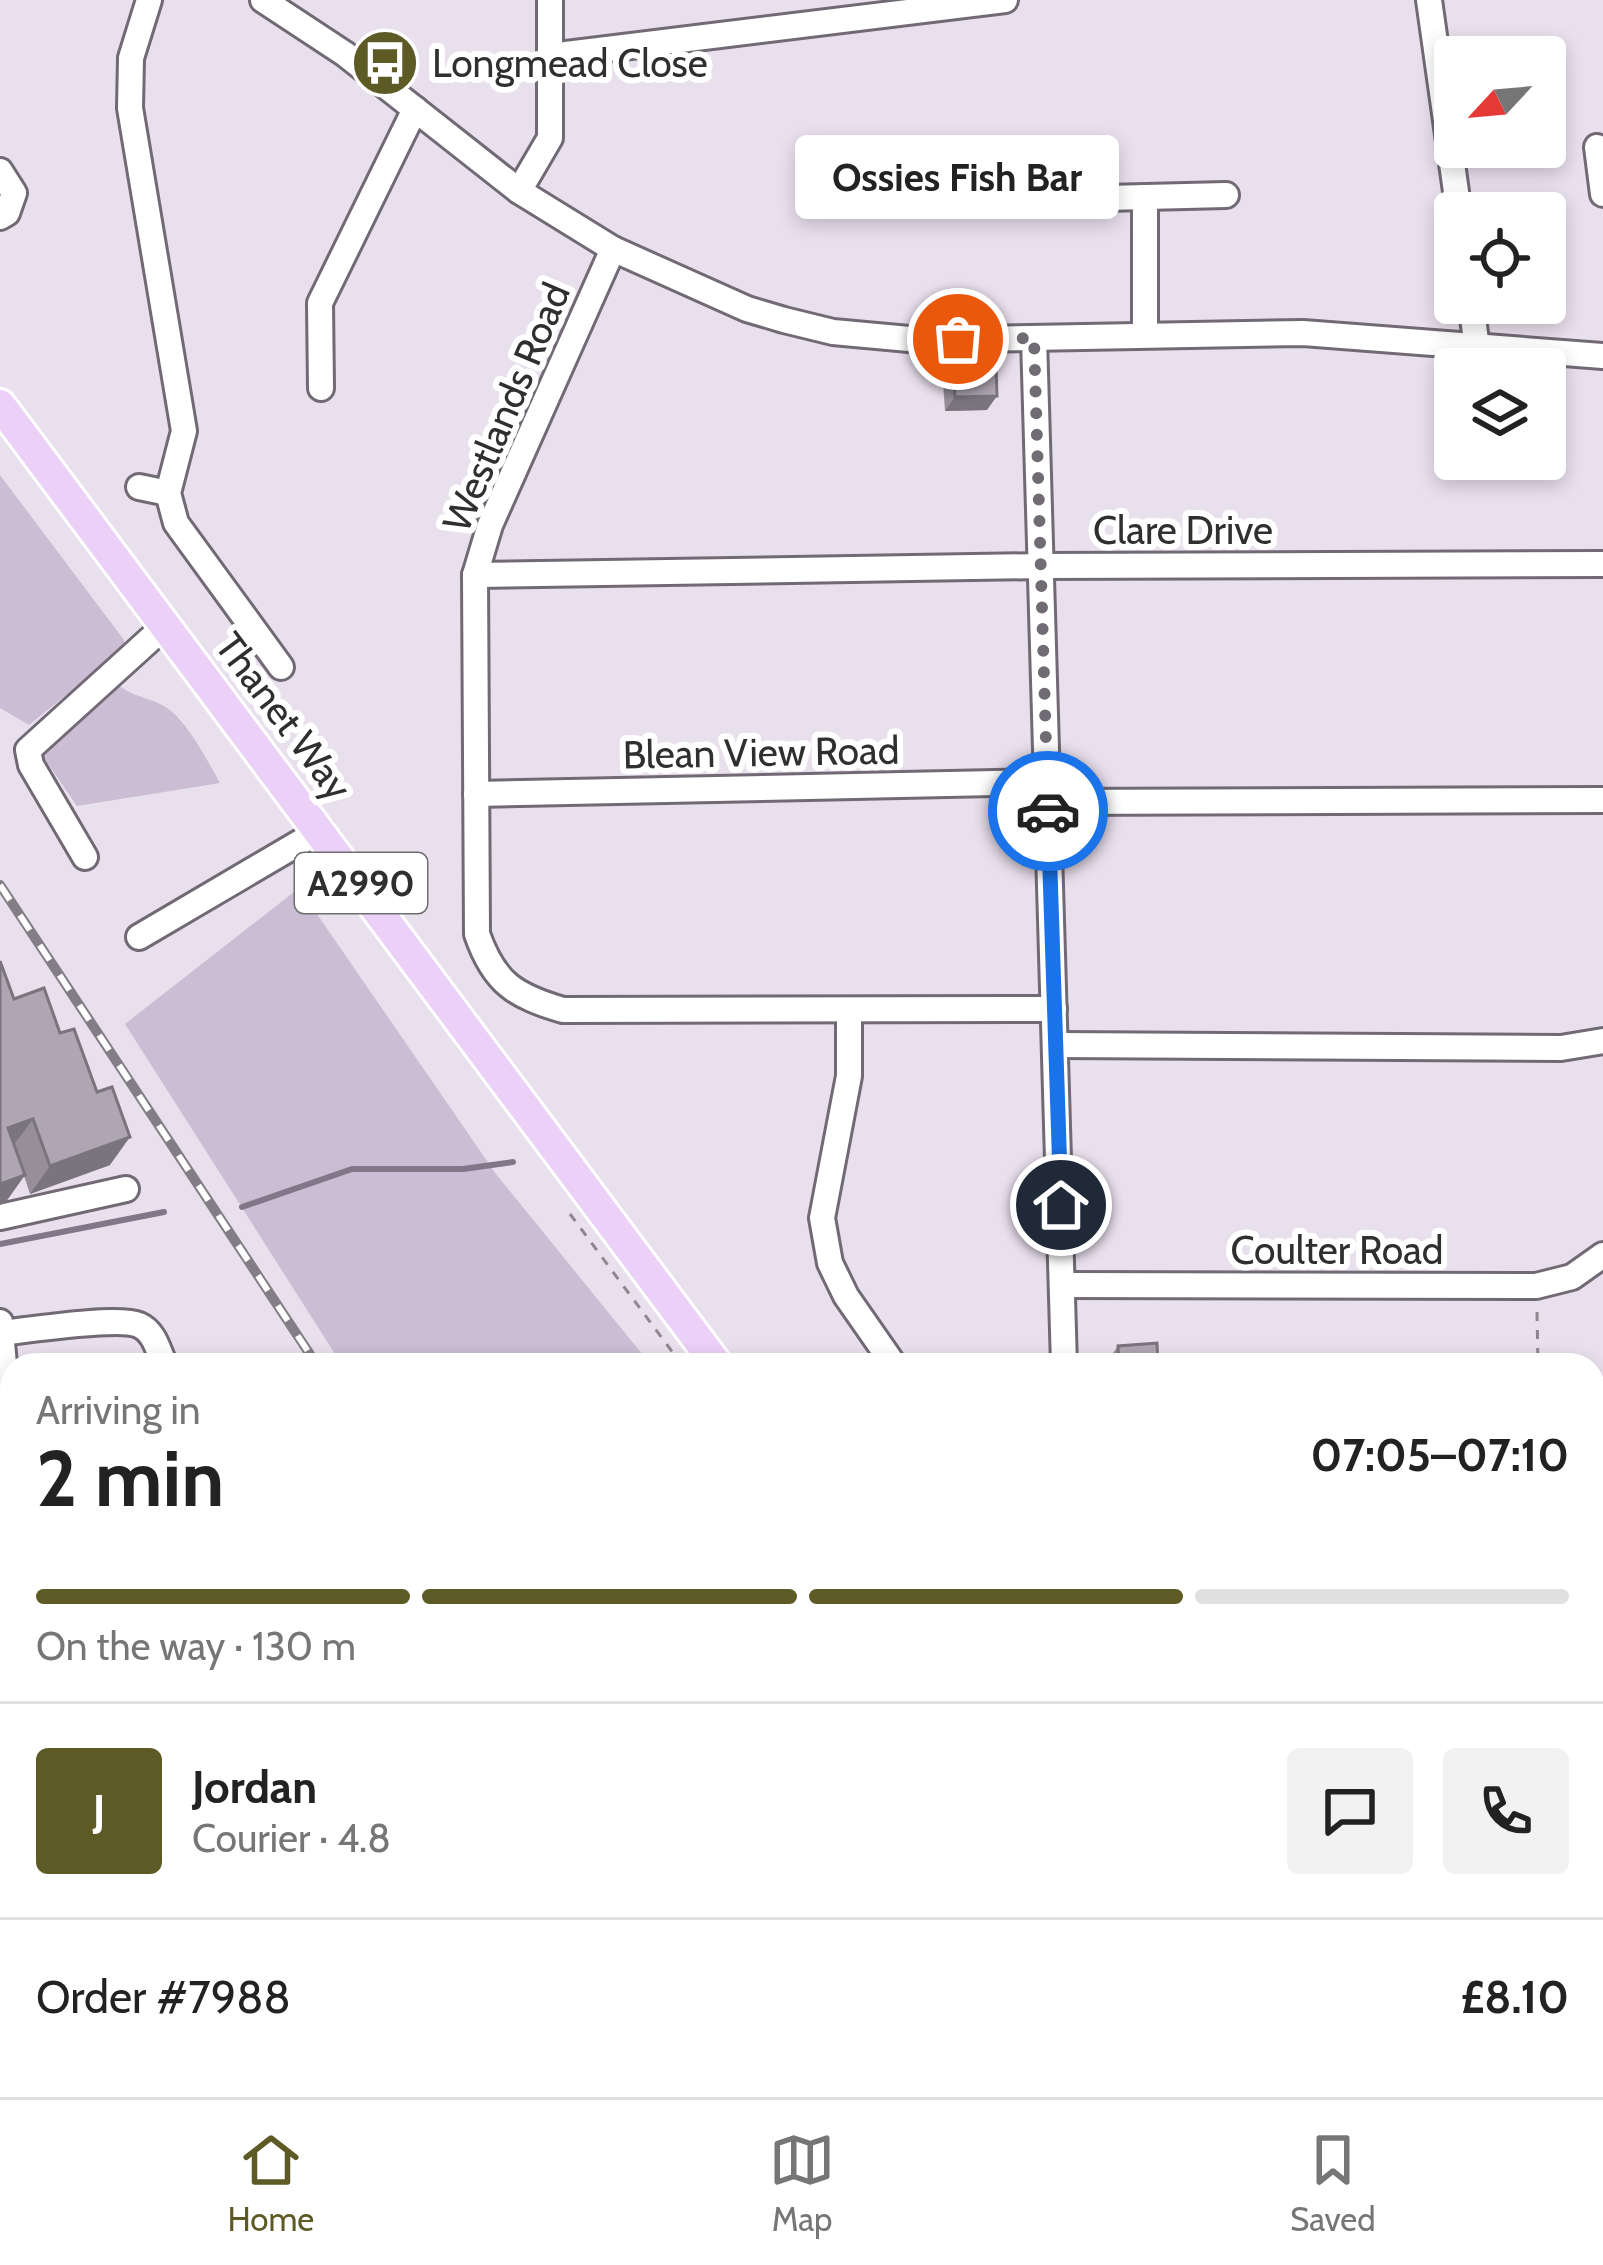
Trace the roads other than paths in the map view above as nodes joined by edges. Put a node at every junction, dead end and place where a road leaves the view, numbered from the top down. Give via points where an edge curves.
1 (149, 0) edge
2 (262, 0) edge
3 (550, 0) edge
4 (1005, 0) edge
5 (1429, 0) edge
6 (550, 56) junction
7 (416, 109) junction
8 (1597, 147) dead end
9 (0, 171) edge
10 (519, 190) junction
11 (1456, 192) edge
12 (1226, 193) dead end
13 (1603, 194) edge
14 (1145, 197) junction
15 (1066, 198) dead end
16 (0, 217) edge
17 (613, 249) junction
18 (1474, 324) edge
19 (1145, 333) junction
20 (1034, 338) junction
21 (1477, 348) joint
22 (1566, 354) edge
23 (1603, 356) edge
24 (321, 388) dead end
25 (0, 405) edge
26 (139, 487) dead end
27 (168, 493) junction
28 (1603, 564) edge
29 (1042, 566) junction
30 (475, 575) junction
31 (167, 623) junction
32 (279, 669) dead end
33 (1047, 792) junction
34 (476, 794) junction
35 (1603, 800) edge
36 (321, 830) junction
37 (85, 857) dead end
38 (139, 937) dead end
39 (1054, 1009) junction
40 (849, 1010) junction
41 (1603, 1041) edge
42 (1056, 1045) junction
43 (126, 1189) dead end
44 (0, 1217) edge
45 (1603, 1256) edge
46 (1063, 1285) junction
47 (0, 1320) edge
48 (2, 1333) edge
49 (160, 1353) edge
50 (708, 1353) edge
51 (894, 1353) edge
52 (1064, 1353) edge

1 - 27 street via 131,58 130,108 184,430
2 - 7 street
3 - 6 street
4 - 6 street
5 - 11 street
6 - 10 street via 550,138
7 - 10 street
7 - 24 street via 320,303 312,352
8 - 13 street
9 - 16 street via 14,193
10 - 17 street
12 - 14 street
14 - 15 street
14 - 19 street
17 - 20 street via 747,309 833,332
17 - 30 street, Westlands Road
18 - 21 street
19 - 20 street
19 - 21 street via 1303,333
20 - 29 street
22 - 23 street
25 - 31 main road, Thanet Way / A2990
26 - 27 street
27 - 32 street via 176,523
28 - 29 street, Clare Drive
29 - 30 street, Clare Drive
29 - 33 street
30 - 34 street, Westlands Road
31 - 36 main road, Thanet Way / A2990
31 - 37 street via 28,750
33 - 34 street, Blean View Road
33 - 35 street, Blean View Road
33 - 39 street
34 - 40 street, Westlands Road via 477,934 506,987 563,1010
36 - 38 street
36 - 50 main road, Thanet Way / A2990
39 - 40 street
39 - 42 street
40 - 51 street via 849,1076 822,1218 838,1280
41 - 42 street via 1561,1048
42 - 46 street
43 - 44 street
45 - 46 street, Coulter Road via 1572,1277 1536,1286
46 - 52 street
47 - 48 street
48 - 49 street via 118,1322 140,1325

